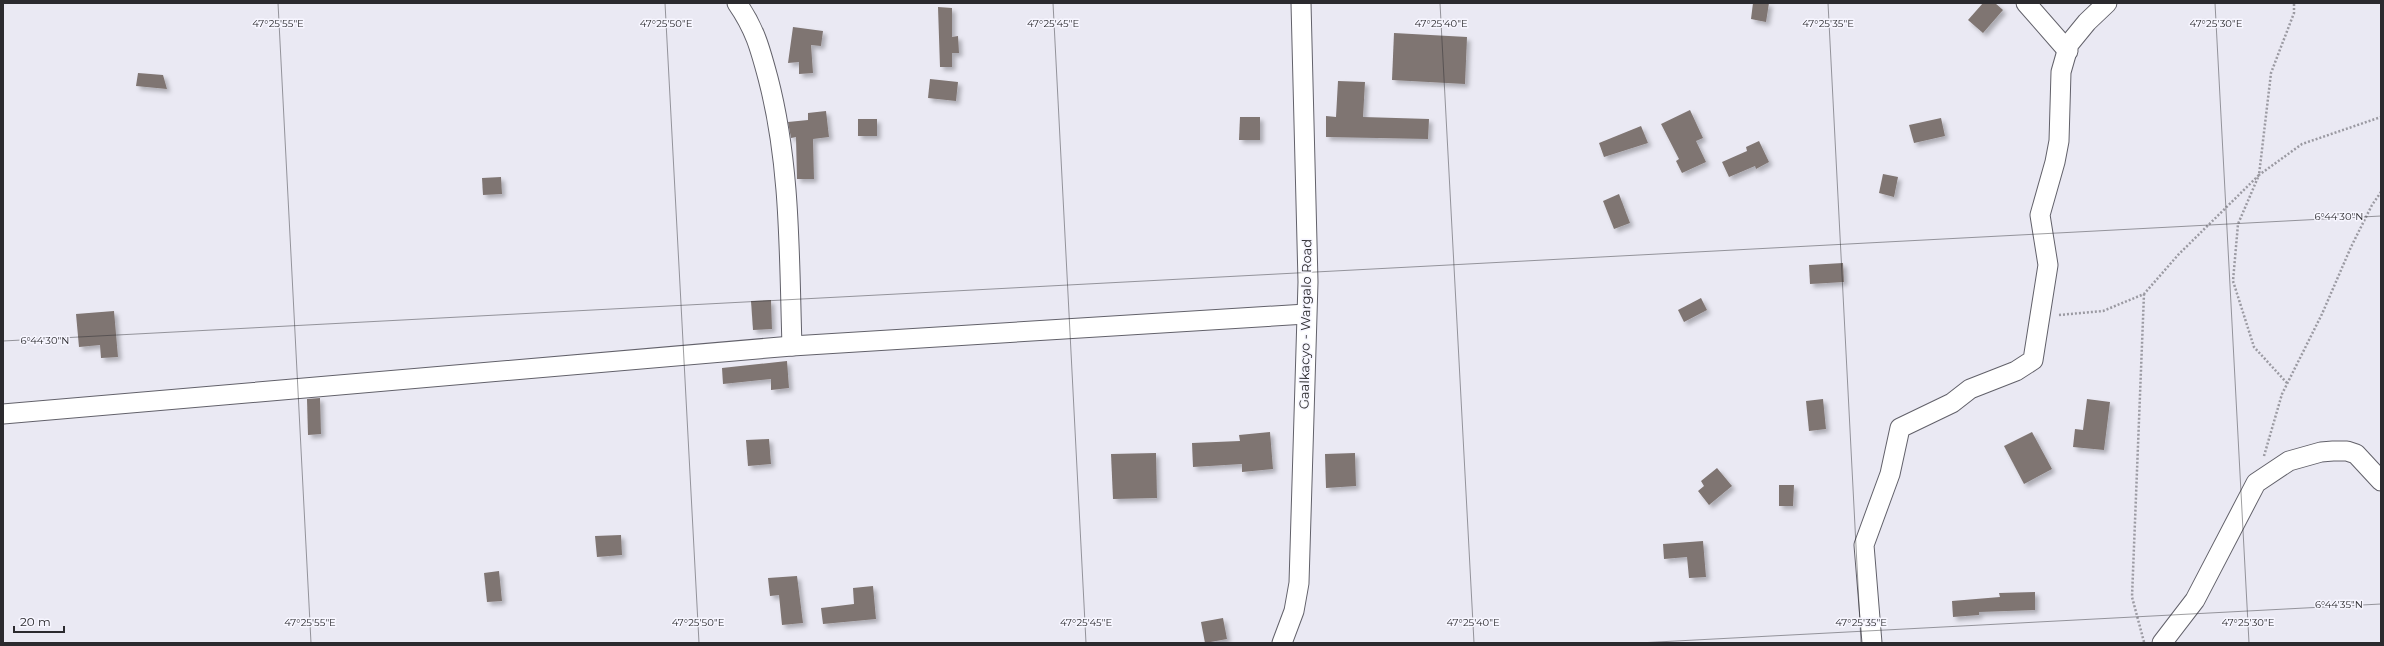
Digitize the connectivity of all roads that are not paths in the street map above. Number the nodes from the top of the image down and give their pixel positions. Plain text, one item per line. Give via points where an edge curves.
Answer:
1 (737, 3) edge
2 (2026, 3) edge
3 (2107, 3) edge
4 (1303, 5) edge
5 (2068, 51) junction
6 (1306, 314) junction
7 (792, 346) junction
8 (3, 414) edge
9 (2381, 481) edge
10 (1282, 643) edge
11 (1872, 643) edge
12 (2162, 643) edge

1 - 7 street via 757,36 783,146 788,200
2 - 5 street
3 - 5 street via 2069,44
4 - 6 street, Gaalkacyo - Wargalo Road via 1308,282
5 - 11 street via 2061,72 2056,155 2040,215 2048,266 2033,360 2016,371 1970,389 1952,402 1900,428 1890,474 1864,545
6 - 7 street
6 - 10 street, Gaalkacyo - Wargalo Road via 1299,583 1294,611
7 - 8 street
9 - 12 street via 2356,454 2333,451 2289,461 2256,483 2195,600

